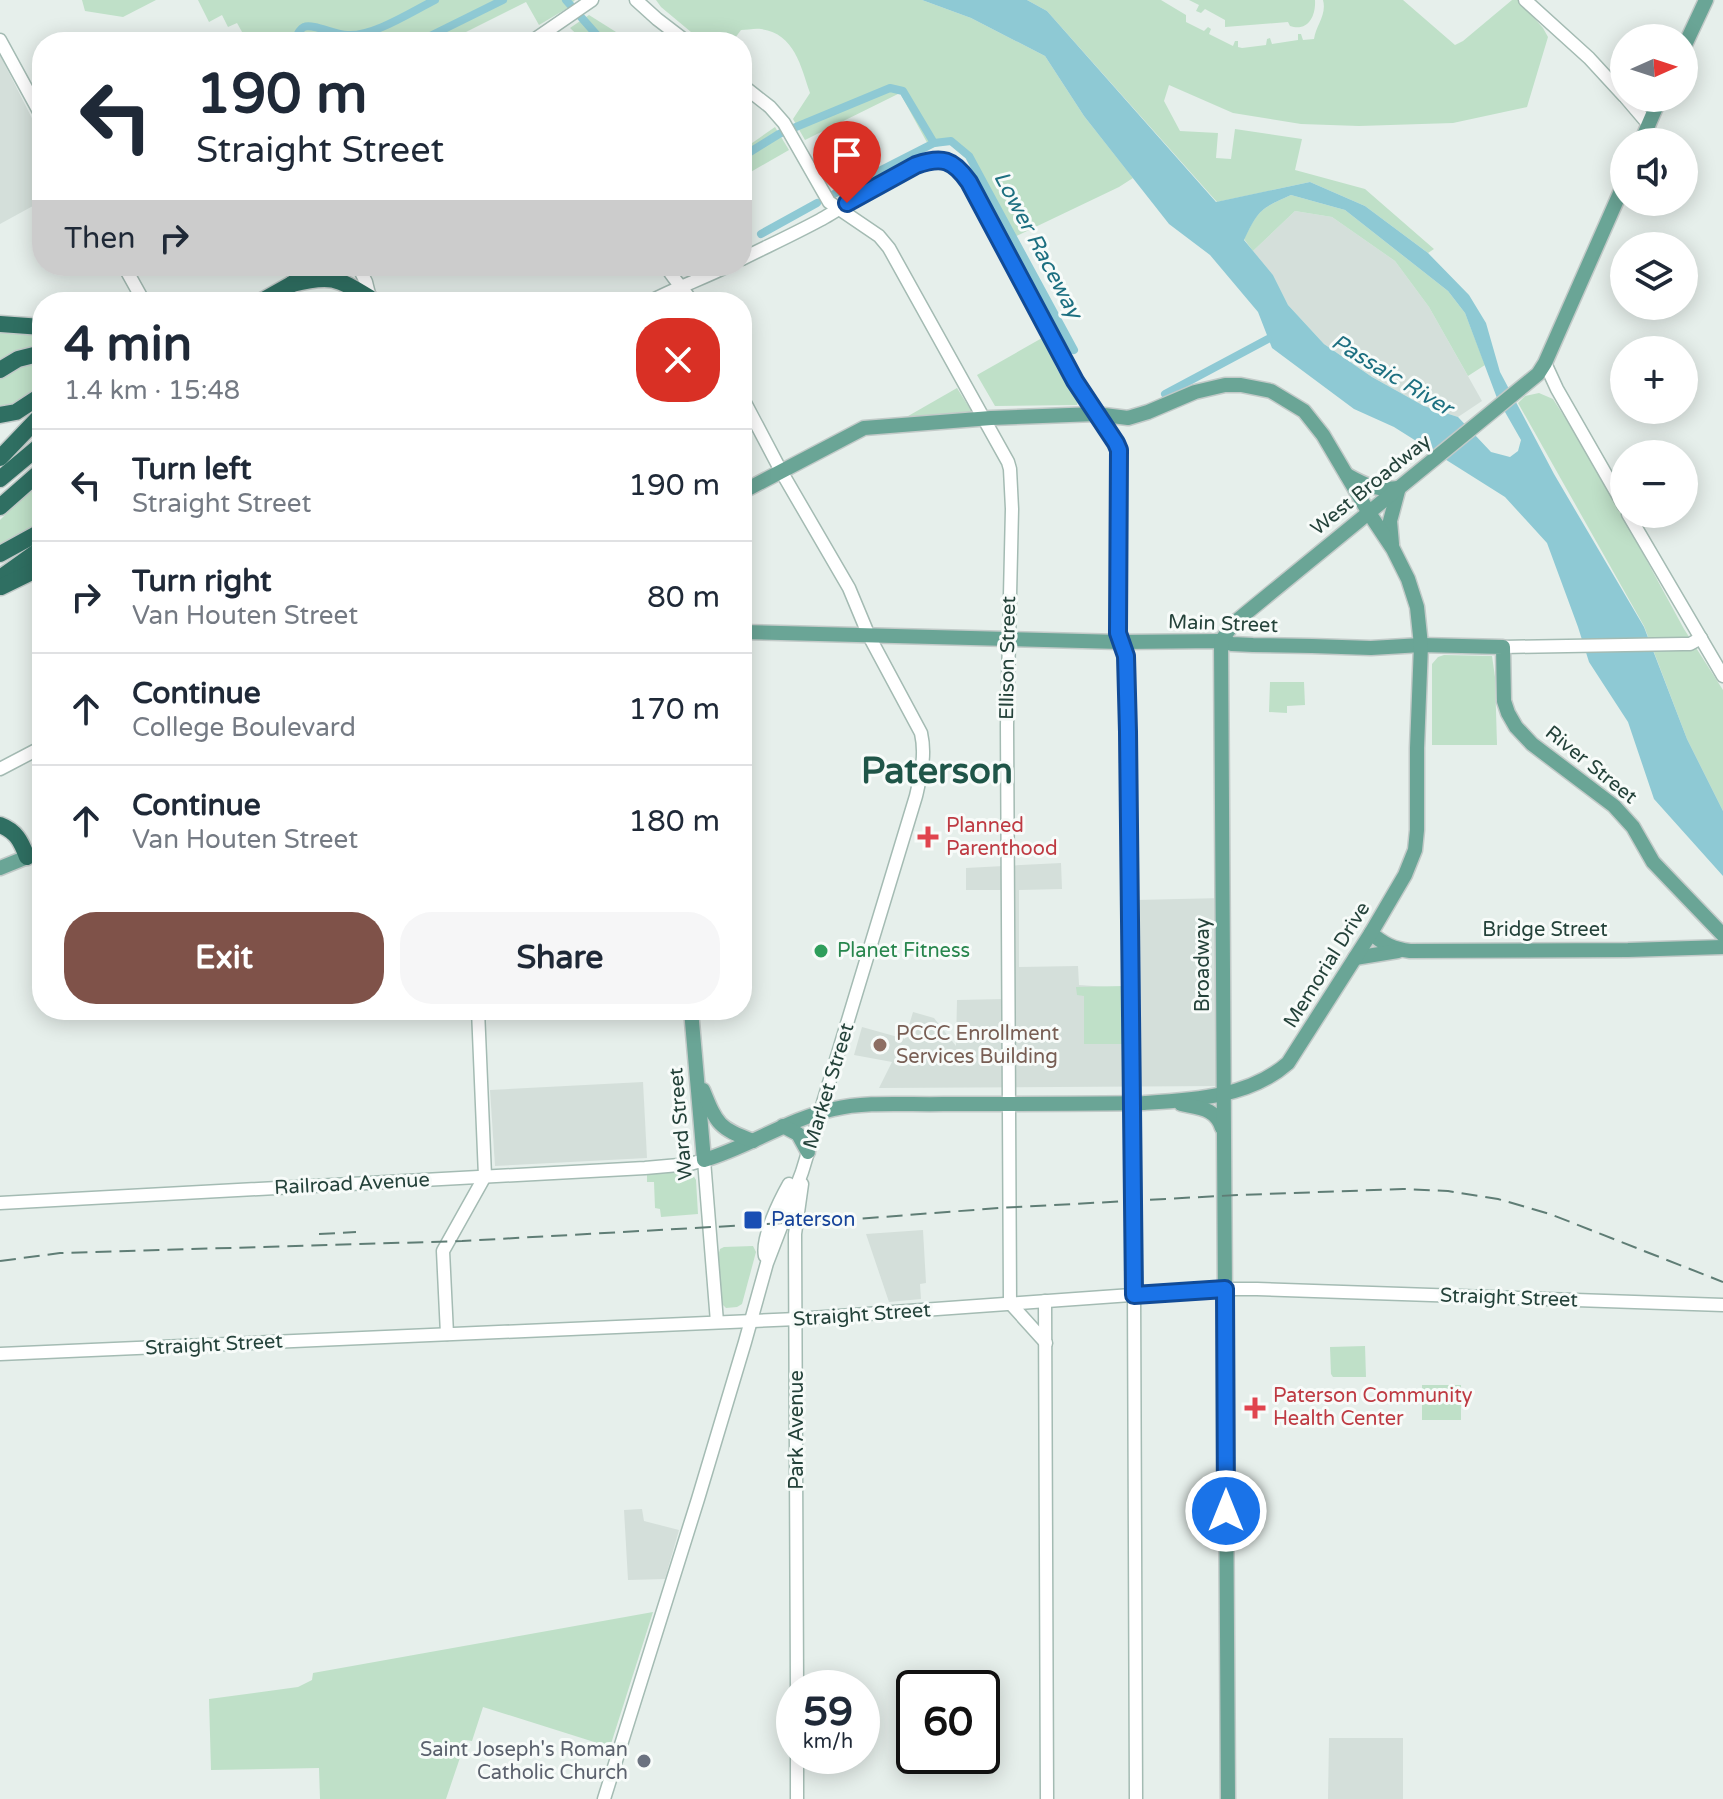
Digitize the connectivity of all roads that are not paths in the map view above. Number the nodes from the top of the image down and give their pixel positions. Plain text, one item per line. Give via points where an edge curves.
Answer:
1 (636, 0) edge
2 (1525, 0) edge
3 (1706, 0) edge
4 (588, 3) edge
5 (1695, 24) edge
6 (546, 32) edge
7 (674, 32) edge
8 (0, 40) edge
9 (1610, 80) edge
10 (752, 93) edge
11 (32, 99) edge
12 (1638, 112) edge
13 (1654, 112) edge
14 (1649, 125) junction
15 (1648, 128) edge
16 (837, 209) junction
17 (1610, 216) edge
18 (752, 254) edge
19 (303, 276) edge
20 (671, 276) edge
21 (709, 276) edge
22 (292, 284) junction
23 (681, 287) junction
24 (278, 292) edge
25 (359, 292) edge
26 (667, 292) edge
27 (685, 292) edge
28 (0, 324) edge
29 (32, 326) edge
30 (32, 356) edge
31 (1545, 363) junction
32 (0, 370) edge
33 (32, 402) edge
34 (1096, 414) junction
35 (0, 415) edge
36 (752, 416) edge
37 (984, 419) junction
38 (32, 424) edge
39 (32, 452) edge
40 (0, 458) edge
41 (781, 471) junction
42 (1346, 474) junction
43 (0, 479) edge
44 (32, 479) edge
45 (1610, 482) edge
46 (752, 487) edge
47 (1399, 488) junction
48 (0, 507) edge
49 (1369, 513) junction
50 (1636, 528) edge
51 (32, 536) edge
52 (1393, 549) junction
53 (32, 551) edge
54 (0, 554) edge
55 (32, 554) edge
56 (0, 563) edge
57 (32, 572) edge
58 (0, 578) edge
59 (0, 588) edge
60 (752, 632) edge
61 (869, 636) junction
62 (1701, 638) junction
63 (1009, 640) junction
64 (1221, 641) junction
65 (1120, 642) junction
66 (1421, 645) junction
67 (1503, 647) junction
68 (1723, 676) edge
69 (32, 752) edge
70 (0, 769) edge
71 (0, 825) edge
72 (32, 852) edge
73 (32, 855) edge
74 (0, 868) edge
75 (1371, 933) junction
76 (1723, 935) edge
77 (1723, 947) edge
78 (1403, 950) junction
79 (1355, 958) junction
80 (478, 1020) edge
81 (692, 1020) edge
82 (697, 1073) junction
83 (1224, 1094) junction
84 (1169, 1102) junction
85 (1132, 1103) junction
86 (1009, 1104) junction
87 (821, 1112) junction
88 (783, 1126) junction
89 (1224, 1136) junction
90 (753, 1141) junction
91 (808, 1152) junction
92 (704, 1160) junction
93 (485, 1176) junction
94 (800, 1177) junction
95 (0, 1203) edge
96 (1225, 1289) junction
97 (1134, 1295) junction
98 (1045, 1301) junction
99 (1010, 1303) junction
100 (1723, 1305) edge
101 (797, 1319) junction
102 (751, 1321) junction
103 (717, 1322) junction
104 (447, 1334) junction
105 (1046, 1343) junction
106 (0, 1354) edge
107 (797, 1670) edge
108 (797, 1774) edge
109 (604, 1799) edge
110 (797, 1799) edge
111 (1047, 1799) edge
112 (1136, 1799) edge
113 (1228, 1799) edge

1 - 7 street
2 - 9 street
3 - 5 main road
4 - 6 street
8 - 11 street
10 - 16 street via 784,123 825,198
12 - 14 street
13 - 14 main road
14 - 15 main road
16 - 18 street
16 - 34 street via 916,165 946,160 961,171
16 - 37 street, Ellison Street via 889,248
17 - 31 main road, West Broadway
19 - 22 highway
20 - 23 street
21 - 23 street
22 - 24 highway
22 - 25 highway via 334,279
23 - 26 street
23 - 27 street
28 - 29 highway
30 - 32 highway
31 - 45 street
31 - 47 main road, West Broadway
33 - 35 highway
34 - 37 main road
34 - 42 main road, Memorial Drive via 1128,418 1219,386 1260,388 1279,394 1310,418
34 - 65 street via 1116,443 1120,461
36 - 41 street, Market Street
37 - 41 main road via 864,428
37 - 63 street, Ellison Street via 1010,469
38 - 40 highway
39 - 43 highway
41 - 46 main road
41 - 61 street, Market Street via 849,588
42 - 47 main road via 1370,487
42 - 49 main road, Memorial Drive
44 - 48 highway
47 - 49 main road, West Broadway
47 - 52 main road via 1390,521
49 - 52 main road, Memorial Drive
49 - 64 main road, West Broadway via 1234,623
50 - 62 street
51 - 54 highway
52 - 66 main road, Memorial Drive via 1414,596
53 - 56 highway
55 - 58 highway
57 - 59 highway
60 - 61 main road, Main Street
61 - 63 main road, Main Street
61 - 87 street, Market Street via 921,733 924,758
62 - 67 street, Main Street via 1690,644
62 - 68 street
63 - 65 main road, Main Street
63 - 86 street, Ellison Street
64 - 65 main road, Main Street
64 - 66 main road, Main Street
64 - 83 main road, Broadway
65 - 85 street via 1126,656
66 - 67 main road, Main Street
66 - 75 main road, Memorial Drive via 1417,840 1405,875
67 - 76 main road, River Street via 1504,701 1516,727 1614,806 1653,862
69 - 70 street
71 - 72 highway
73 - 74 main road
75 - 78 main road, Bridge Street
75 - 79 main road, Memorial Drive
77 - 78 main road, Bridge Street
78 - 79 main road
79 - 83 main road, Memorial Drive via 1288,1063 1261,1082
80 - 93 street
81 - 82 main road, Ward Street
82 - 90 main road via 715,1118 725,1130
82 - 92 main road, Ward Street
83 - 84 main road, Memorial Drive
83 - 89 main road, Broadway
84 - 85 main road, Memorial Drive
84 - 89 main road via 1213,1112
85 - 86 main road, Memorial Drive
85 - 97 street
86 - 87 main road, Memorial Drive via 856,1106
86 - 99 street, Ellison Street
87 - 88 main road, Memorial Drive
87 - 91 street, Market Street
88 - 90 main road, Memorial Drive
88 - 91 main road via 798,1134
89 - 96 main road, Broadway
90 - 92 main road, Memorial Drive
91 - 94 street, Market Street
92 - 93 street, Railroad Avenue
92 - 103 street, Ward Street
93 - 95 street, Railroad Avenue
93 - 104 street via 443,1251
94 - 101 street, Park Avenue
94 - 102 street, Market Street
96 - 97 street, Straight Street
96 - 100 street, Straight Street
96 - 113 main road, Broadway
97 - 98 street, Straight Street
97 - 112 street
98 - 99 street, Straight Street
98 - 105 street
99 - 101 street, Straight Street
99 - 105 street
101 - 102 street, Straight Street
101 - 107 street, Park Avenue
102 - 103 street, Straight Street
102 - 109 street, Market Street
103 - 104 street, Straight Street
104 - 106 street, Straight Street
105 - 111 street
108 - 110 street

